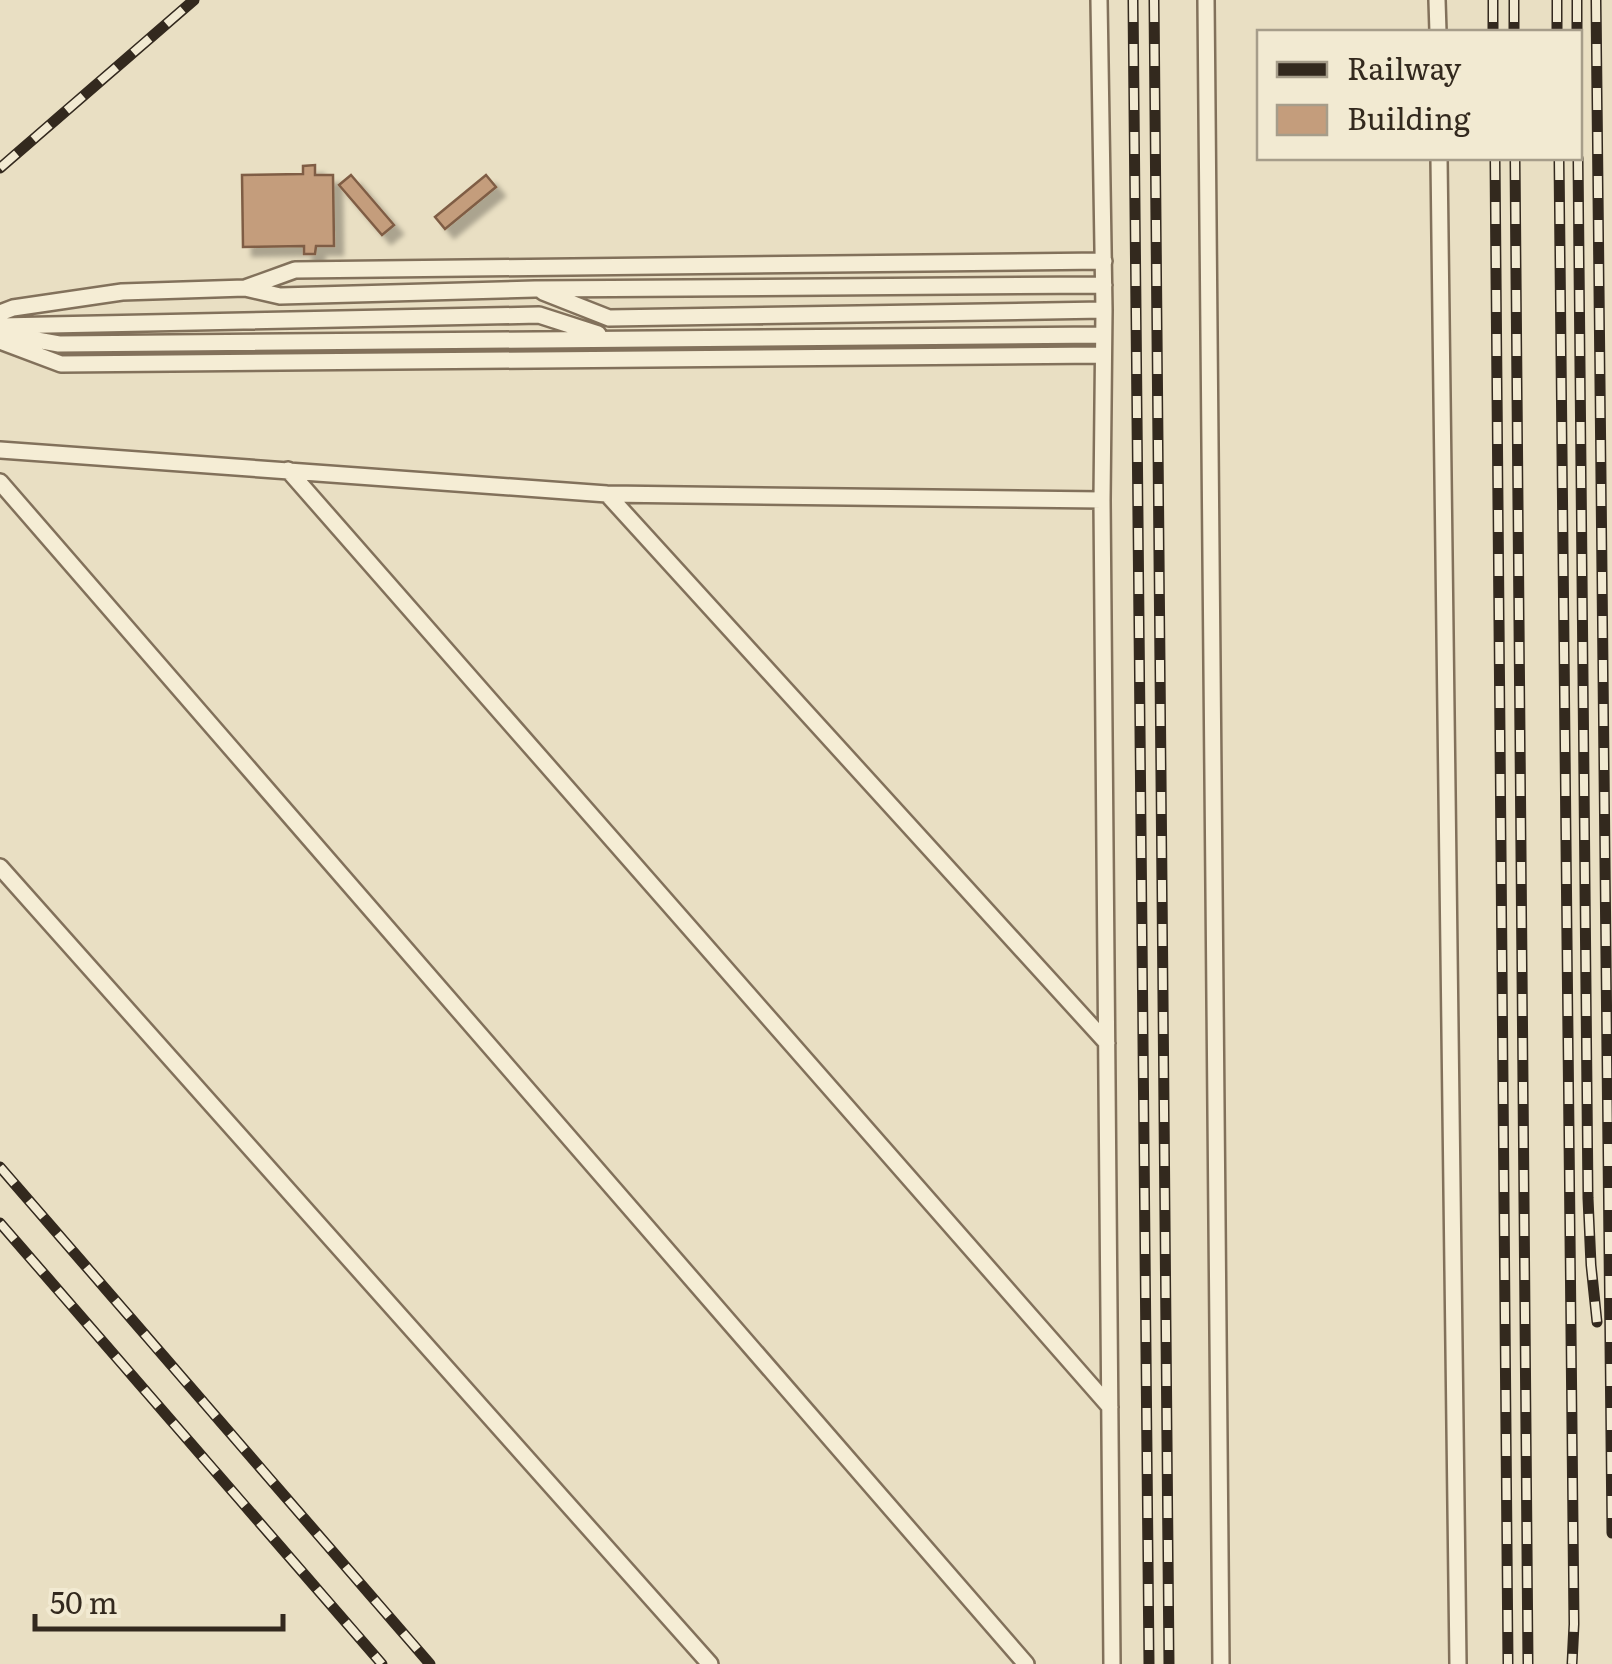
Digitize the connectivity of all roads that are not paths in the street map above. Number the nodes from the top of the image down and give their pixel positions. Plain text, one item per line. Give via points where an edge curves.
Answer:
1 (1099, 0) edge
2 (1206, 0) edge
3 (1438, 0) edge
4 (1438, 30) edge
5 (1440, 160) edge
6 (1104, 261) junction
7 (1104, 285) junction
8 (244, 288) junction
9 (536, 289) junction
10 (1104, 310) junction
11 (0, 313) edge
12 (0, 334) edge
13 (1103, 334) junction
14 (610, 338) junction
15 (1103, 355) junction
16 (0, 450) edge
17 (288, 470) junction
18 (0, 482) edge
19 (607, 494) junction
20 (1102, 500) junction
21 (0, 867) edge
22 (1107, 1043) junction
23 (1110, 1408) junction
24 (710, 1664) edge
25 (1026, 1664) edge
26 (1112, 1664) edge
27 (1220, 1664) edge
28 (1458, 1664) edge

1 - 6 lane
2 - 27 lane
3 - 4 lane
5 - 28 lane
6 - 7 lane
6 - 8 lane via 295,270
7 - 9 lane
7 - 10 lane
8 - 9 lane via 280,296
8 - 11 lane via 122,292
9 - 10 lane via 609,318
10 - 13 lane
12 - 14 lane via 59,344
12 - 14 lane via 540,315
12 - 15 lane via 61,364
13 - 14 lane
13 - 15 lane
15 - 20 lane
16 - 17 lane
17 - 19 lane
17 - 23 lane
18 - 25 lane
19 - 20 lane
19 - 22 lane
20 - 22 lane
21 - 24 lane
22 - 23 lane
23 - 26 lane

